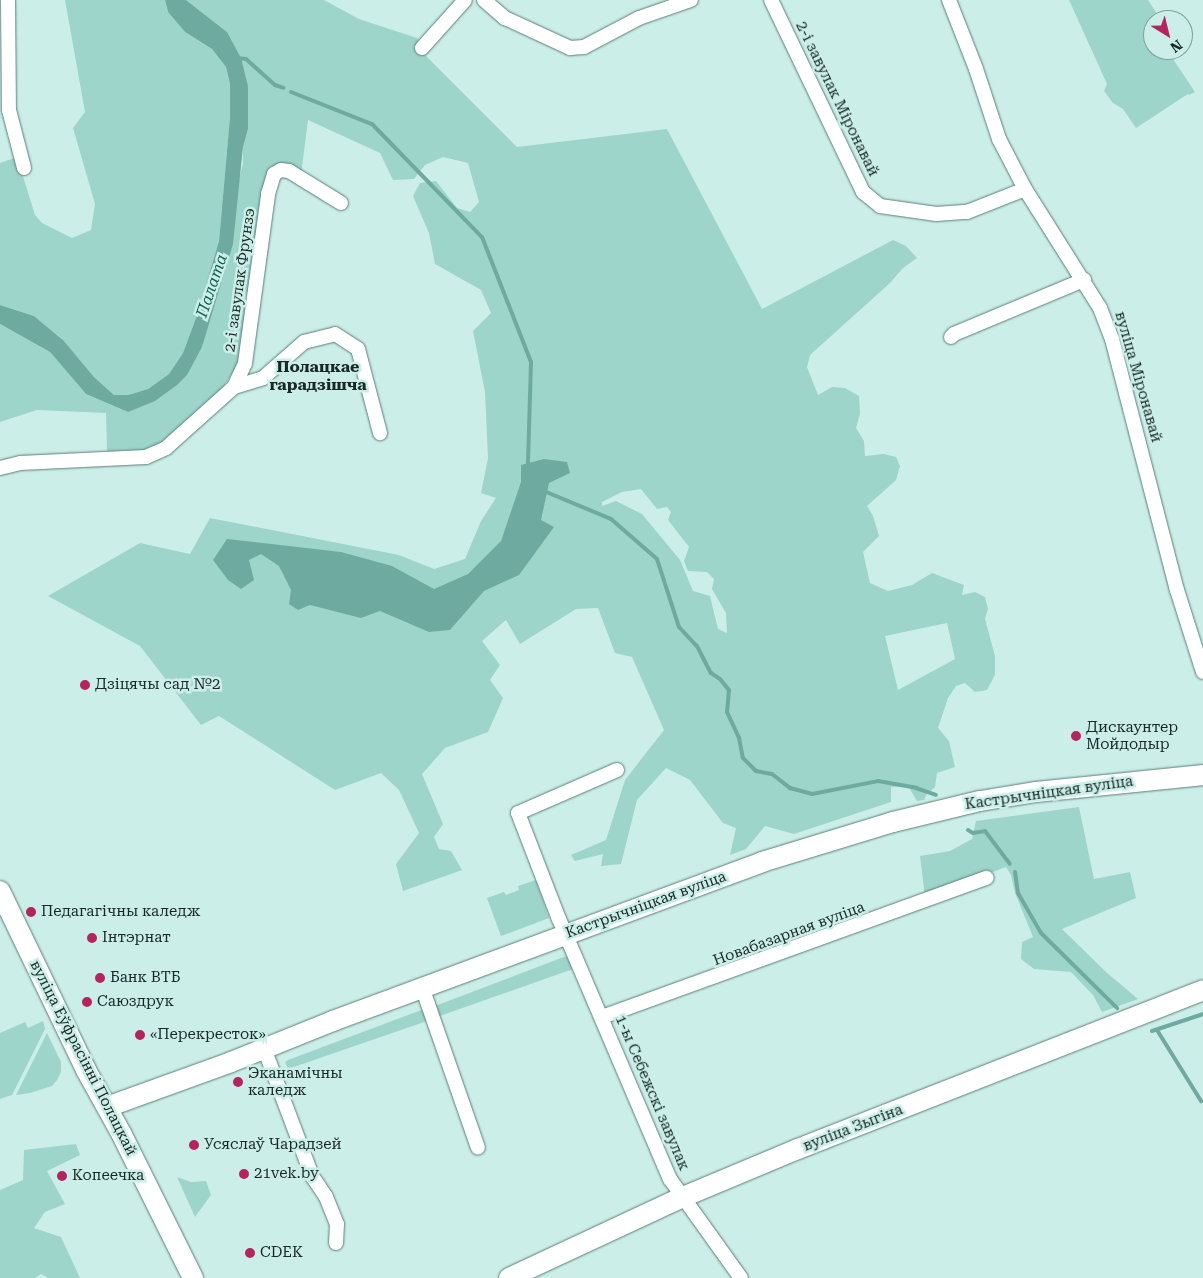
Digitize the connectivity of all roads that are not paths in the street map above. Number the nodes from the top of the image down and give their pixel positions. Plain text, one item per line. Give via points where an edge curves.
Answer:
1 (465, 0) edge
2 (484, 0) edge
3 (691, 0) edge
4 (771, 0) edge
5 (949, 0) edge
6 (6, 9) edge
7 (422, 48) dead end
8 (4, 61) edge
9 (24, 168) dead end
10 (1025, 189) junction
11 (341, 203) dead end
12 (1084, 280) junction
13 (951, 337) dead end
14 (234, 387) junction
15 (380, 434) dead end
16 (0, 468) edge
17 (1203, 672) edge
18 (617, 770) dead end
19 (1203, 774) edge
20 (987, 878) dead end
21 (0, 891) edge
22 (567, 934) junction
23 (422, 987) junction
24 (1203, 990) edge
25 (602, 1017) junction
26 (264, 1048) junction
27 (107, 1107) junction
28 (478, 1148) dead end
29 (683, 1197) junction
30 (336, 1243) dead end
31 (193, 1278) edge
32 (509, 1278) edge
33 (741, 1278) edge

1 - 7 street
2 - 3 street via 505,18 570,48 584,47 639,18
4 - 10 street, 2-і завулак Міронавай via 863,192 880,206 936,214 967,212
5 - 10 street, вуліца Міронавай via 999,139
6 - 8 street
8 - 9 street via 9,110
10 - 12 street, вуліца Міронавай
11 - 14 street, 2-і завулак Фрунзэ via 289,171 281,170 274,174 268,194 245,363
12 - 13 street
12 - 17 street, вуліца Міронавай via 1112,339 1177,590
14 - 15 street via 263,378 304,342 335,334 358,349
14 - 16 street, 2-і завулак Фрунзэ via 166,448 146,457 20,463
18 - 22 street, 1-ы Себежскі завулак via 518,813
19 - 22 main road, Кастрычніцкая вуліца via 1028,793 893,822 762,862
20 - 25 street, Новабазарная вуліца
21 - 27 main road, вуліца Еўфрасінні Полацкай via 60,1018
22 - 23 main road, Кастрычніцкая вуліца
22 - 25 street, 1-ы Себежскі завулак
23 - 26 main road, Кастрычніцкая вуліца
23 - 28 street
24 - 29 main road, вуліца Зыгіна
25 - 29 street, 1-ы Себежскі завулак via 670,1179
26 - 27 main road, Кастрычніцкая вуліца
26 - 30 street via 312,1176 326,1197 337,1224
27 - 31 main road, вуліца Еўфрасінні Полацкай
29 - 32 main road, вуліца Зыгіна
29 - 33 street, 1-ы Себежскі завулак

